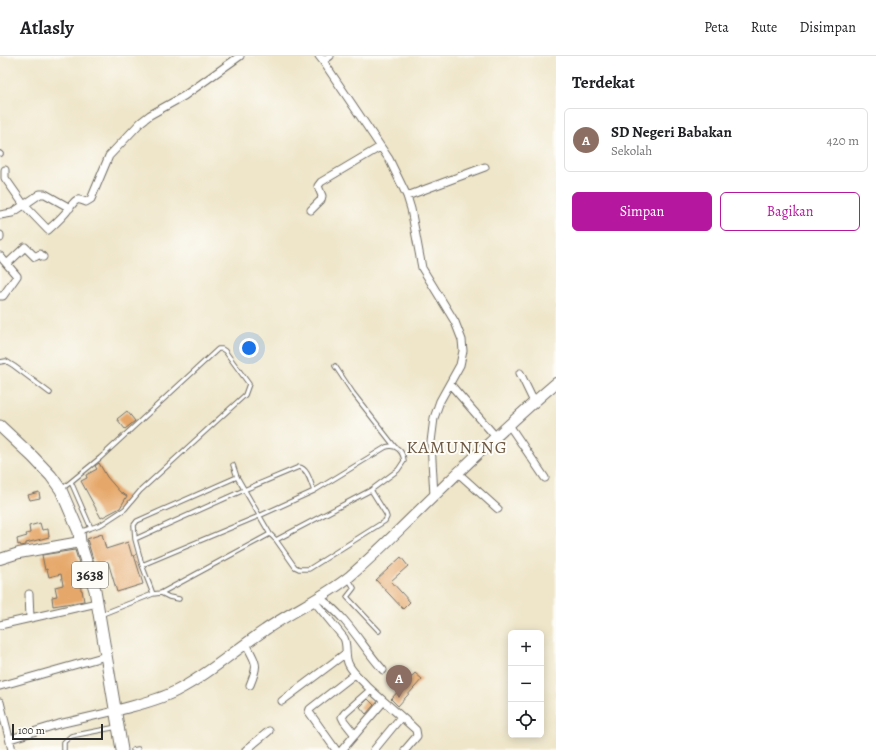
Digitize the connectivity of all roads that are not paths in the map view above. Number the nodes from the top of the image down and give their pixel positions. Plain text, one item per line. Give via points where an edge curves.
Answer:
1 (240, 56) edge
2 (330, 56) edge
3 (321, 58) edge
4 (380, 147) junction
5 (485, 167) dead end
6 (5, 170) dead end
7 (407, 196) junction
8 (24, 205) junction
9 (70, 208) junction
10 (311, 210) dead end
11 (0, 215) edge
12 (0, 256) edge
13 (43, 257) dead end
14 (7, 264) junction
15 (0, 296) edge
16 (0, 362) edge
17 (335, 366) dead end
18 (520, 373) dead end
19 (556, 383) edge
20 (450, 384) junction
21 (50, 393) dead end
22 (534, 402) junction
23 (509, 425) junction
24 (0, 426) edge
25 (496, 437) junction
26 (395, 446) junction
27 (233, 465) dead end
28 (458, 473) junction
29 (237, 477) junction
30 (545, 478) dead end
31 (71, 482) junction
32 (61, 490) junction
33 (244, 490) junction
34 (371, 490) junction
35 (314, 492) junction
36 (434, 496) junction
37 (498, 509) dead end
38 (259, 516) junction
39 (91, 528) junction
40 (270, 534) junction
41 (79, 537) junction
42 (136, 539) junction
43 (276, 540) junction
44 (0, 559) edge
45 (142, 565) junction
46 (348, 578) junction
47 (161, 592) junction
48 (29, 594) dead end
49 (153, 594) junction
50 (179, 599) dead end
51 (317, 599) junction
52 (97, 603) junction
53 (99, 615) junction
54 (30, 618) junction
55 (0, 625) edge
56 (379, 631) dead end
57 (246, 643) junction
58 (346, 653) junction
59 (106, 656) junction
60 (383, 670) dead end
61 (355, 674) junction
62 (250, 685) dead end
63 (0, 686) edge
64 (372, 690) junction
65 (282, 701) dead end
66 (0, 702) edge
67 (383, 702) junction
68 (116, 711) junction
69 (401, 716) junction
70 (3, 724) edge
71 (118, 727) junction
72 (270, 731) dead end
73 (355, 735) junction
74 (10, 739) junction
75 (138, 748) dead end
76 (12, 750) edge
77 (64, 750) edge
78 (122, 750) edge
79 (133, 750) edge
80 (246, 750) edge
81 (336, 750) edge
82 (342, 750) edge
83 (374, 750) edge
84 (405, 750) edge

1 - 9 street via 184,96 141,122 109,156 91,199 86,202 77,200
2 - 3 street
3 - 4 street
4 - 7 street via 389,159
4 - 10 street via 322,182 318,186 321,200
5 - 7 street
6 - 8 street via 5,178
7 - 20 street via 422,268 456,322 462,340 462,358
8 - 9 street via 42,194 50,195
8 - 9 street via 48,230
8 - 11 street via 12,213
12 - 14 street
13 - 14 street via 40,254 35,258 25,247
14 - 15 street via 17,276 3,296
16 - 21 lane via 6,361
17 - 26 lane
18 - 22 street
19 - 22 street
20 - 25 street
20 - 36 street via 440,400 434,418 431,442
22 - 23 street
23 - 25 street
23 - 30 street
24 - 32 main road, 3638 via 33,457
25 - 28 street
26 - 34 lane via 404,457 402,465
26 - 35 lane via 386,447
27 - 29 lane
28 - 36 street
28 - 37 street
29 - 33 lane
29 - 42 lane via 136,521
31 - 32 lane
31 - 39 lane
31 - 39 lane via 218,349 225,351 249,384 245,395 140,491 125,509
32 - 41 main road, 3638
33 - 35 lane via 299,466 304,468
33 - 38 lane
33 - 42 lane
34 - 43 lane
34 - 43 lane via 388,517 385,521 308,569 299,569 295,566
35 - 38 lane
36 - 46 street
38 - 40 lane
38 - 45 lane
39 - 41 lane
40 - 43 lane
40 - 47 lane
41 - 44 street
41 - 52 main road, 3638
42 - 45 lane
45 - 49 lane
46 - 51 street
46 - 56 lane via 354,588 346,597
47 - 49 lane
47 - 50 lane
48 - 54 street
49 - 53 lane
51 - 57 street
51 - 58 street via 344,638
51 - 60 street via 334,608 349,624
52 - 53 main road, 3638
52 - 54 street
53 - 59 main road, 3638
54 - 55 street
57 - 62 street via 255,660 256,670
57 - 68 street via 220,664 176,691
58 - 61 street via 348,664
58 - 65 street
59 - 63 street
59 - 68 main road, 3638
61 - 64 street
61 - 81 street via 309,712
64 - 67 street
64 - 73 street via 343,715 344,721
66 - 70 street
67 - 69 street
67 - 73 street
68 - 71 main road, 3638
68 - 74 street
69 - 83 street
69 - 84 street via 417,732 416,739
70 - 74 street
71 - 77 lane via 71,736 64,742
71 - 78 main road, 3638
72 - 80 street
73 - 82 street
74 - 76 street
75 - 79 lane

